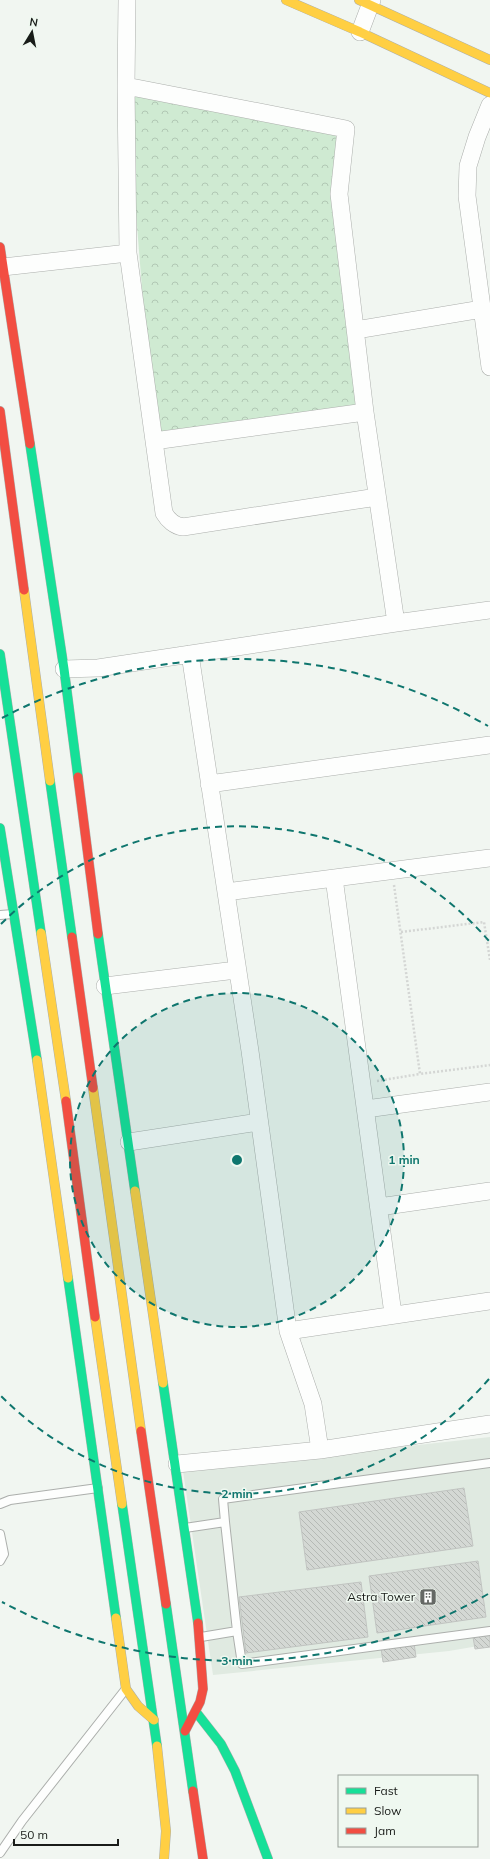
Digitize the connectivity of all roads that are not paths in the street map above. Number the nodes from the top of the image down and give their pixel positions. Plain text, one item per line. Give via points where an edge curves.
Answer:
1 (128, 0) edge
2 (286, 0) edge
3 (367, 2) edge
4 (360, 32) junction
5 (489, 55) edge
6 (126, 86) junction
7 (490, 93) edge
8 (490, 105) edge
9 (0, 247) edge
10 (128, 253) junction
11 (3, 267) junction
12 (482, 309) junction
13 (356, 330) junction
14 (5, 344) dead end
15 (488, 345) edge
16 (15, 353) junction
17 (490, 367) edge
18 (0, 411) edge
19 (365, 412) junction
20 (154, 441) junction
21 (377, 497) junction
22 (490, 610) edge
23 (396, 623) junction
24 (0, 654) edge
25 (190, 654) junction
26 (64, 669) junction
27 (490, 745) edge
28 (210, 784) junction
29 (0, 828) edge
30 (490, 858) edge
31 (334, 878) junction
32 (226, 892) junction
33 (14, 913) junction
34 (0, 915) edge
35 (236, 970) junction
36 (105, 986) junction
37 (490, 1092) edge
38 (366, 1109) junction
39 (259, 1122) junction
40 (129, 1142) junction
41 (490, 1191) edge
42 (379, 1207) junction
43 (490, 1301) edge
44 (393, 1314) junction
45 (288, 1331) junction
46 (490, 1424) edge
47 (320, 1450) junction
48 (490, 1463) edge
49 (176, 1464) junction
50 (98, 1488) junction
51 (0, 1504) edge
52 (224, 1522) junction
53 (185, 1528) junction
54 (0, 1534) edge
55 (0, 1561) edge
56 (237, 1631) junction
57 (490, 1631) edge
58 (200, 1637) junction
59 (126, 1689) junction
60 (196, 1712) junction
61 (154, 1720) junction
62 (185, 1731) junction
63 (0, 1853) edge
64 (164, 1859) edge
65 (203, 1859) edge
66 (268, 1859) edge

1 - 6 street
2 - 4 street
3 - 4 street
3 - 5 street
4 - 7 street
6 - 10 street
6 - 13 street via 346,129 339,194
8 - 12 street via 468,166 468,196
9 - 11 street
10 - 11 street
10 - 20 street
11 - 16 street
12 - 13 street
12 - 15 street
13 - 19 street
14 - 16 street
15 - 17 street
16 - 26 street
18 - 62 street via 146,1468
19 - 20 street
19 - 21 street
20 - 21 street via 164,513 166,518 178,526
21 - 23 street
22 - 23 street
23 - 25 street
24 - 61 street
25 - 26 street via 98,668
25 - 28 street
26 - 36 street
27 - 28 street
28 - 32 street
29 - 33 street
30 - 31 street
31 - 32 street
31 - 38 street
32 - 35 street
33 - 34 lane
33 - 50 street
35 - 36 street
35 - 39 street
36 - 40 street
37 - 38 street
38 - 42 street
39 - 40 street
39 - 45 street
40 - 49 street
41 - 42 street
42 - 44 street
43 - 44 street
44 - 45 street
45 - 47 street via 313,1404
46 - 47 street
47 - 49 street
48 - 52 lane via 223,1499
49 - 53 street
50 - 51 lane via 10,1500
50 - 59 street
52 - 53 lane
52 - 56 lane
53 - 58 street
54 - 55 lane via 4,1554
56 - 57 lane via 242,1664
56 - 58 lane
58 - 60 street via 203,1689
59 - 61 street via 130,1698
59 - 63 lane
60 - 62 street
60 - 66 street via 221,1744 235,1771
61 - 64 street via 166,1831
62 - 65 street

